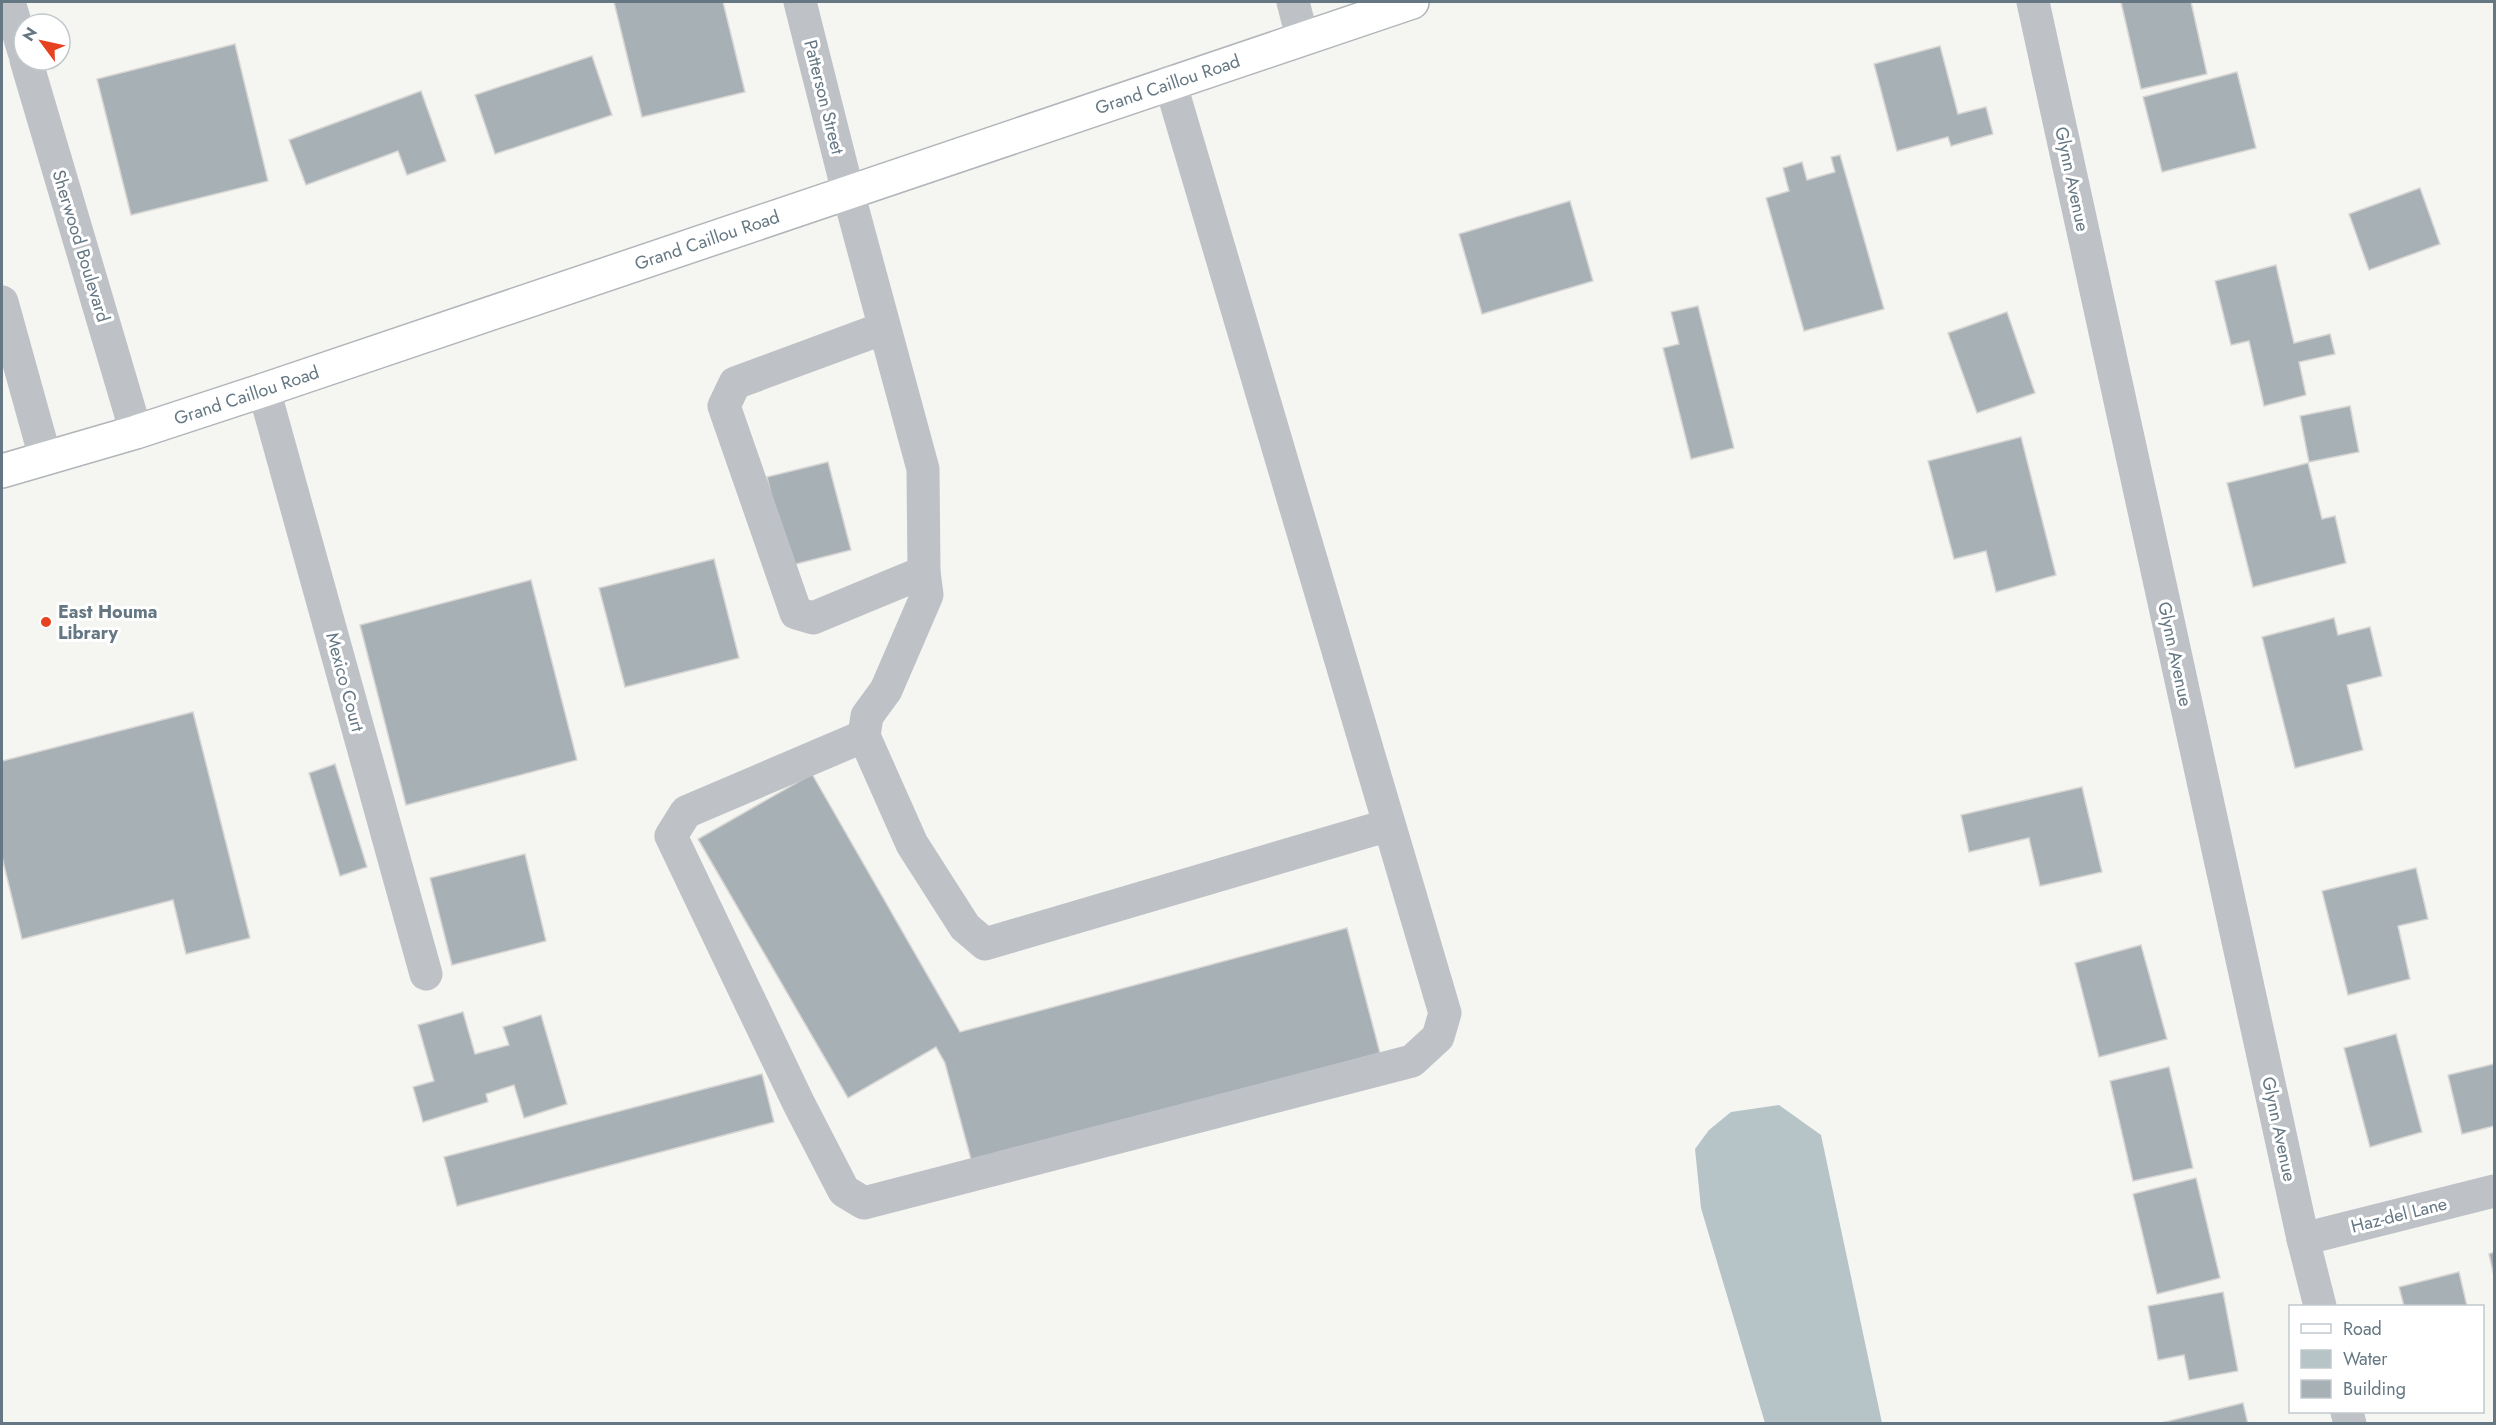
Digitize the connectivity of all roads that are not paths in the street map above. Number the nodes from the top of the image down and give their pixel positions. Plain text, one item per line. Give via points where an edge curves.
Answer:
1 (800, 2) edge
2 (1293, 2) edge
3 (1412, 2) edge
4 (2033, 2) edge
5 (1302, 37) junction
6 (30, 72) edge
7 (1170, 82) junction
8 (848, 192) junction
9 (2, 302) edge
10 (884, 328) junction
11 (264, 390) junction
12 (136, 432) junction
13 (45, 457) junction
14 (2, 471) edge
15 (924, 572) junction
16 (864, 736) junction
17 (1389, 825) junction
18 (426, 974) dead end
19 (2494, 1191) edge
20 (2303, 1239) junction
21 (2320, 1305) edge

1 - 8 street, Patterson Street
2 - 5 street
3 - 5 main road, Grand Caillou Road
4 - 20 street, Glynn Avenue
5 - 7 main road, Grand Caillou Road
6 - 12 street, Sherwood Boulevard
7 - 8 main road, Grand Caillou Road
7 - 17 street
8 - 10 street, Patterson Street
8 - 11 main road, Grand Caillou Road
9 - 13 street
10 - 15 street, Patterson Street via 923,470
10 - 15 street via 735,383 724,406 796,613 813,618
11 - 12 main road, Grand Caillou Road
11 - 18 street, Mexico Court
12 - 13 main road, Grand Caillou Road
13 - 14 main road, Grand Caillou Road
15 - 16 street, Patterson Street via 927,595 886,690 867,716
16 - 17 street via 912,844 965,927 985,944
16 - 17 street via 686,812 671,836 844,1191 864,1203 1412,1061 1437,1037 1445,1013
19 - 20 street, Haz-del Lane
20 - 21 street, Glynn Avenue

